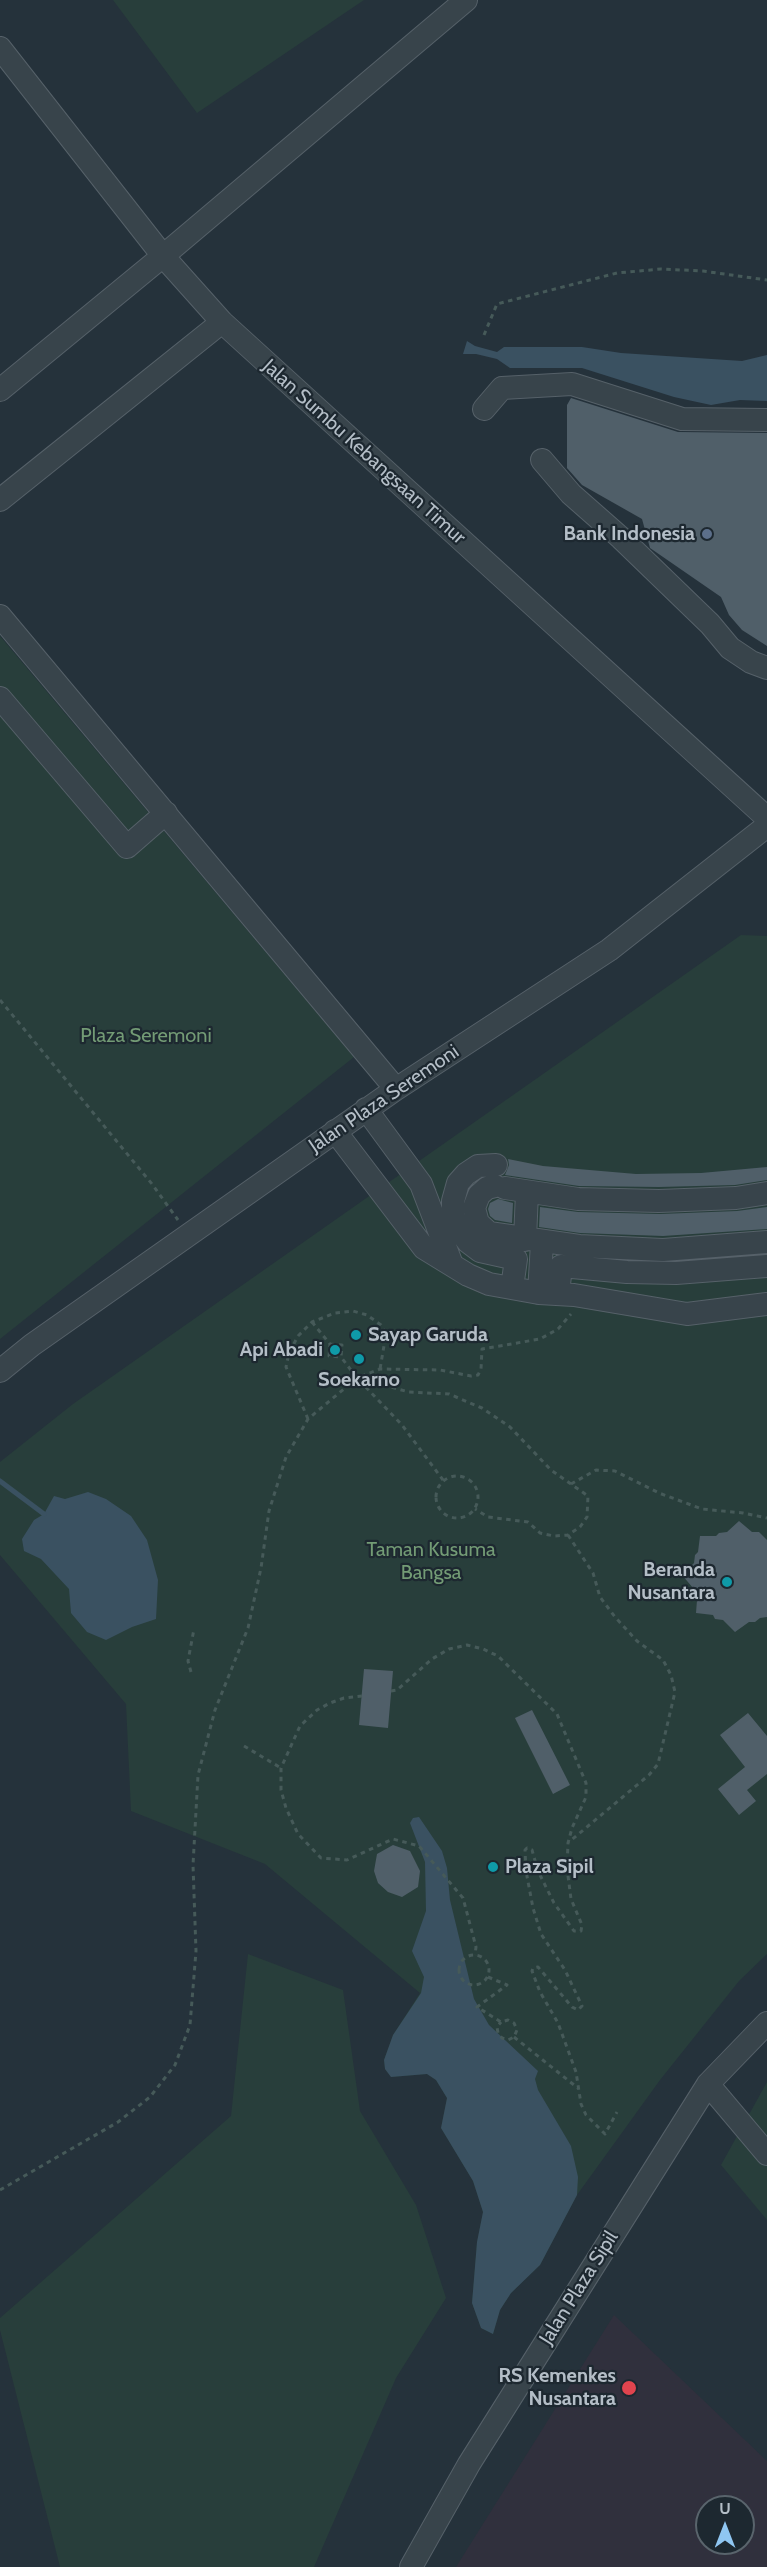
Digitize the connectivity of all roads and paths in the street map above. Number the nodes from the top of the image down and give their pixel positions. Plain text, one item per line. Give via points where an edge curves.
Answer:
1 (466, 0) edge
2 (0, 48) edge
3 (164, 256) junction
4 (767, 280) edge
5 (222, 322) junction
6 (484, 335) dead end
7 (0, 390) edge
8 (484, 409) dead end
9 (767, 420) edge
10 (542, 460) dead end
11 (0, 500) edge
12 (0, 616) edge
13 (767, 668) edge
14 (0, 698) edge
15 (166, 813) junction
16 (767, 818) edge
17 (767, 826) edge
18 (0, 1000) edge
19 (396, 1089) junction
20 (366, 1109) junction
21 (335, 1131) junction
22 (499, 1180) junction
23 (527, 1192) junction
24 (767, 1193) edge
25 (427, 1201) junction
26 (401, 1219) junction
27 (188, 1235) junction
28 (533, 1241) junction
29 (767, 1242) edge
30 (451, 1263) junction
31 (767, 1266) edge
32 (512, 1288) junction
33 (557, 1294) junction
34 (767, 1304) edge
35 (312, 1322) junction
36 (330, 1344) junction
37 (340, 1357) junction
38 (380, 1369) junction
39 (0, 1371) edge
40 (357, 1378) junction
41 (308, 1419) junction
42 (443, 1480) junction
43 (571, 1484) junction
44 (475, 1509) junction
45 (767, 1518) edge
46 (568, 1535) junction
47 (194, 1629) dead end
48 (191, 1672) dead end
49 (391, 1690) dead end
50 (362, 1696) dead end
51 (244, 1746) dead end
52 (281, 1768) junction
53 (568, 1843) junction
54 (475, 1955) junction
55 (488, 1977) junction
56 (501, 2022) junction
57 (767, 2023) edge
58 (514, 2037) junction
59 (708, 2084) junction
60 (580, 2090) junction
61 (616, 2112) dead end
62 (767, 2154) edge
63 (0, 2190) edge
64 (411, 2567) edge

1 - 3 street
2 - 3 street, Jalan Sumbu Kebangsaan Timur
3 - 5 street, Jalan Sumbu Kebangsaan Timur
3 - 7 street
4 - 6 path via 661,268 617,273 497,304
5 - 11 street
5 - 16 street, Jalan Sumbu Kebangsaan Timur
8 - 9 street via 502,388 572,384 682,419
10 - 13 street via 571,494 629,545 730,648
12 - 15 street
14 - 15 street via 127,847
15 - 19 street
17 - 19 street, Jalan Plaza Seremoni via 609,950
18 - 27 path via 152,1184
19 - 20 street, Jalan Plaza Seremoni
20 - 21 street, Jalan Plaza Seremoni
20 - 25 street via 421,1184
21 - 26 street
21 - 27 street, Jalan Plaza Seremoni
22 - 23 street
22 - 28 street via 479,1195 474,1208 478,1224 489,1233
22 - 32 street via 478,1166 466,1174 458,1183 453,1216 468,1242 480,1251 516,1259
23 - 24 street via 578,1199 659,1201
23 - 28 street
25 - 26 street
25 - 30 street
26 - 30 street via 424,1248
27 - 39 street, Jalan Plaza Seremoni
28 - 29 street via 663,1250
28 - 33 street
30 - 32 street via 489,1284
31 - 33 street via 676,1273 561,1266
32 - 33 street
33 - 34 street via 687,1314
33 - 38 path via 570,1316 558,1329 540,1339 482,1349 478,1375
35 - 36 path
35 - 38 path via 335,1313 353,1311 367,1315 386,1334
35 - 41 path via 298,1336 286,1367
36 - 37 path via 329,1356
36 - 37 path via 342,1345
37 - 40 path
38 - 40 path
40 - 41 path
40 - 42 path via 402,1425
40 - 43 path via 409,1392 449,1394 482,1408 510,1427 551,1470
41 - 63 path via 286,1457 269,1511 248,1628 215,1710 198,1775 193,1865 196,1951 190,2025 175,2065 150,2097 118,2122
42 - 44 path via 458,1475 472,1481 479,1494
42 - 44 path via 435,1492 437,1507 448,1517 463,1518
43 - 45 path via 596,1470 615,1471 702,1509
43 - 46 path via 588,1496 587,1517
44 - 46 path via 488,1517 528,1522 540,1533
46 - 53 path via 615,1617 637,1641 663,1660 675,1692 658,1764
47 - 48 path via 188,1661
49 - 53 path via 397,1690 449,1649 483,1648 498,1656 557,1714 586,1783 586,1797
50 - 52 path via 344,1698 316,1710 300,1726
51 - 52 path
52 - 54 path via 286,1808 298,1834 321,1858 347,1860 393,1839 419,1846 463,1898
53 - 60 path via 571,1899 581,1931 574,1931 554,1903 532,1850 527,1848 526,1871 541,1934 582,2000 578,2010 538,1967 533,1968 540,1992 558,2023
54 - 55 path via 484,1959
54 - 55 path via 460,1964 463,1982 472,1986
55 - 56 path via 507,1985 477,2007
56 - 58 path via 514,2023
56 - 58 path via 497,2027 502,2038
57 - 59 street, Jalan Plaza Sipil
58 - 60 path
59 - 62 street
59 - 64 street, Jalan Plaza Sipil via 469,2464
60 - 61 path via 586,2115 605,2134

